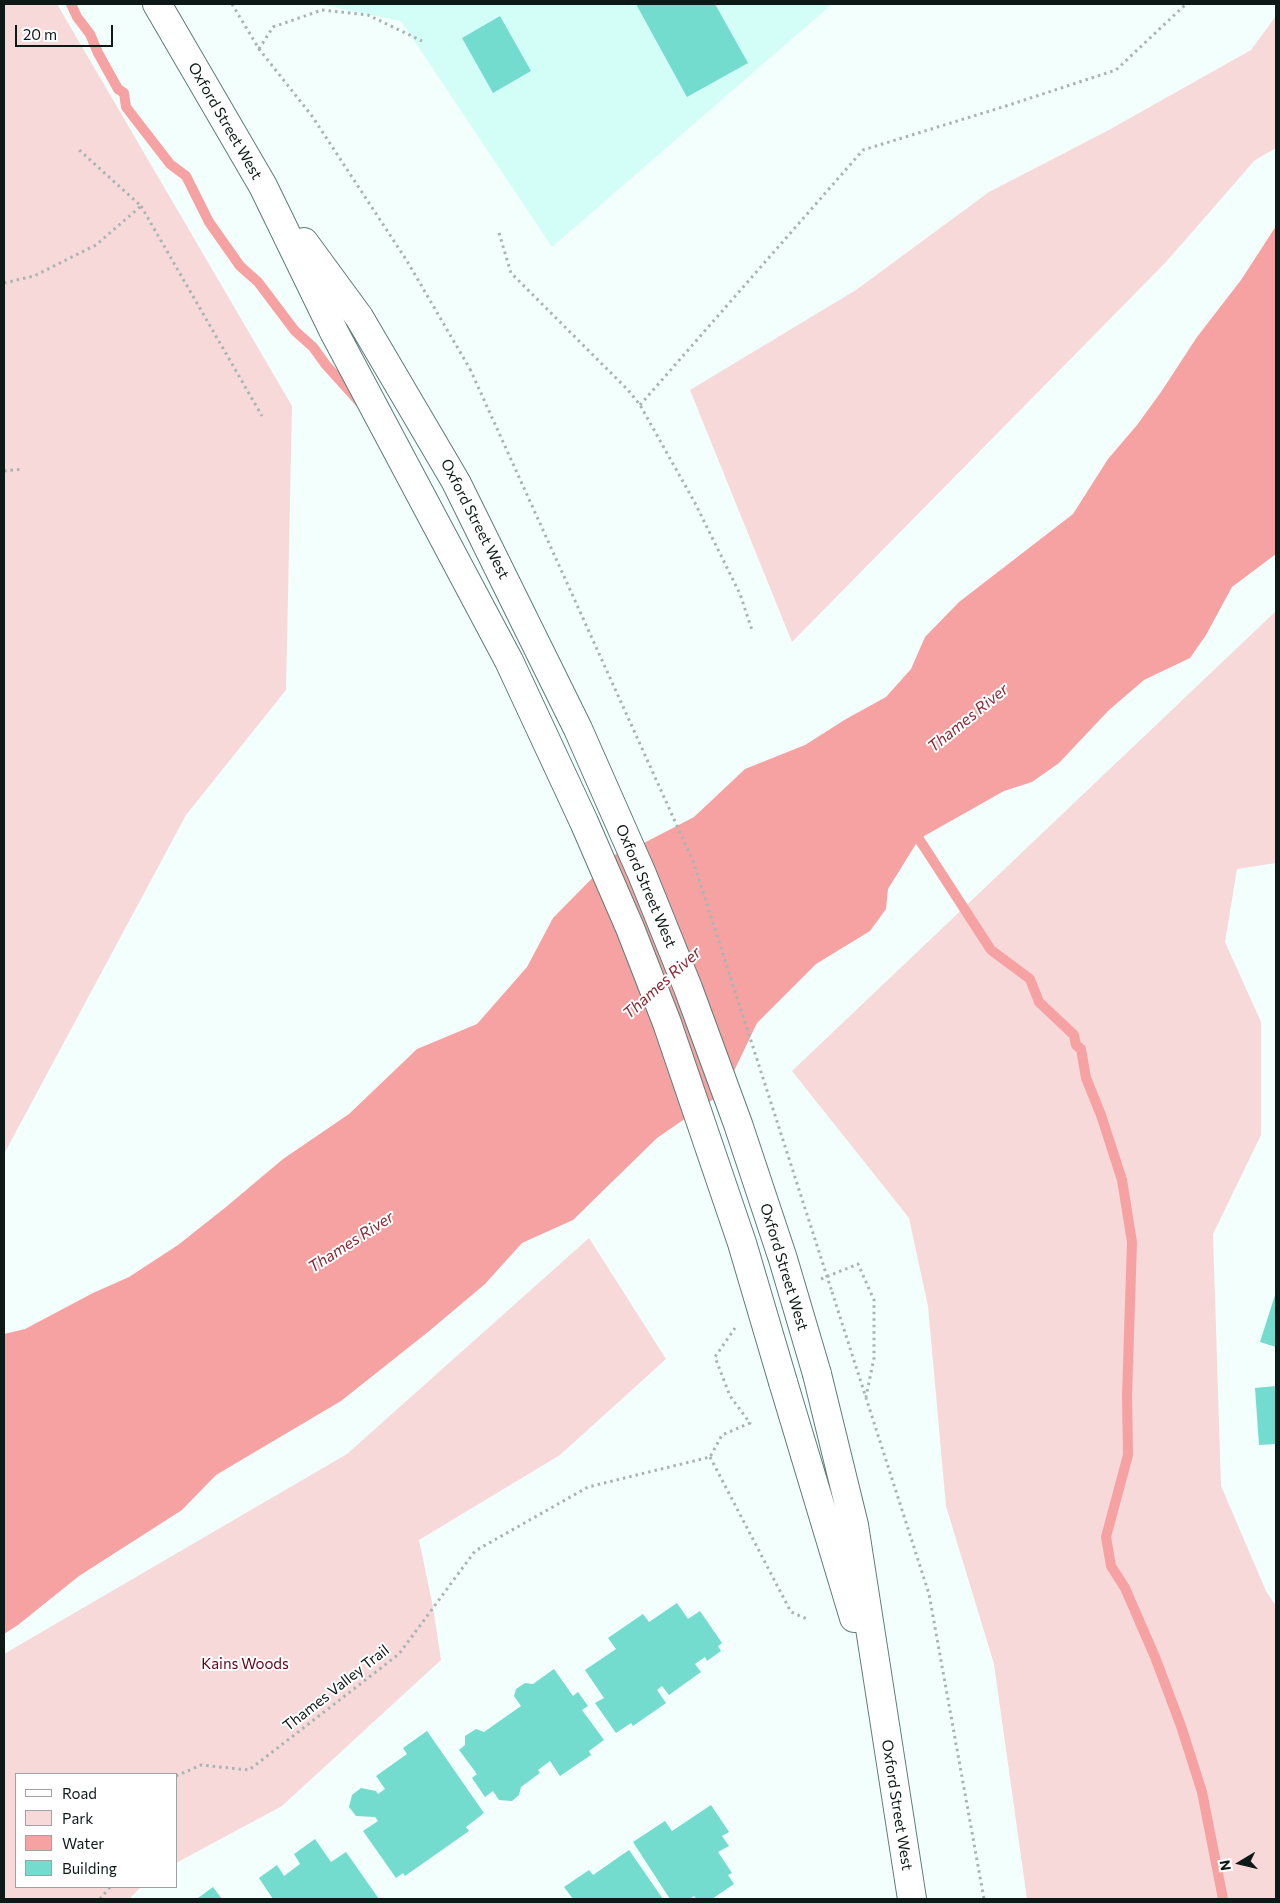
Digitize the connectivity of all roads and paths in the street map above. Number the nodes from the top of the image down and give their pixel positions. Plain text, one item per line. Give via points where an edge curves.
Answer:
1 (157, 4) edge
2 (232, 4) edge
3 (1186, 4) edge
4 (422, 41) dead end
5 (259, 49) junction
6 (77, 148) dead end
7 (263, 186) junction
8 (141, 206) junction
9 (499, 232) dead end
10 (4, 283) edge
11 (640, 406) junction
12 (262, 416) dead end
13 (23, 469) dead end
14 (4, 471) edge
15 (752, 630) dead end
16 (715, 1358) dead end
17 (710, 1457) junction
18 (807, 1620) dead end
19 (882, 1710) junction
20 (178, 1775) edge
21 (109, 1888) edge
22 (100, 1899) edge
23 (912, 1899) edge
24 (984, 1899) edge

1 - 7 main road, Oxford Street West
2 - 5 path
3 - 11 path via 1116,70 863,150
4 - 5 path via 368,15 322,10 273,28
5 - 24 path, bridge via 312,116 407,261 470,370 693,861 928,1594
6 - 8 path
7 - 19 main road, Oxford Street West, bridge via 334,332 509,661 630,928 667,1024 742,1243
7 - 19 main road, Oxford Street West, bridge via 359,317 456,482 578,729 642,874 738,1124 817,1374 854,1525
8 - 10 path via 96,245 34,276
8 - 12 path
9 - 11 path via 511,273 628,390
11 - 15 path via 695,503 740,594
13 - 14 path
16 - 17 path via 730,1396 750,1423 722,1435
17 - 18 path via 791,1612
17 - 20 path, Thames Valley Trail via 588,1487 475,1551 399,1654 250,1770 200,1765
19 - 23 main road, Oxford Street West
21 - 22 path

